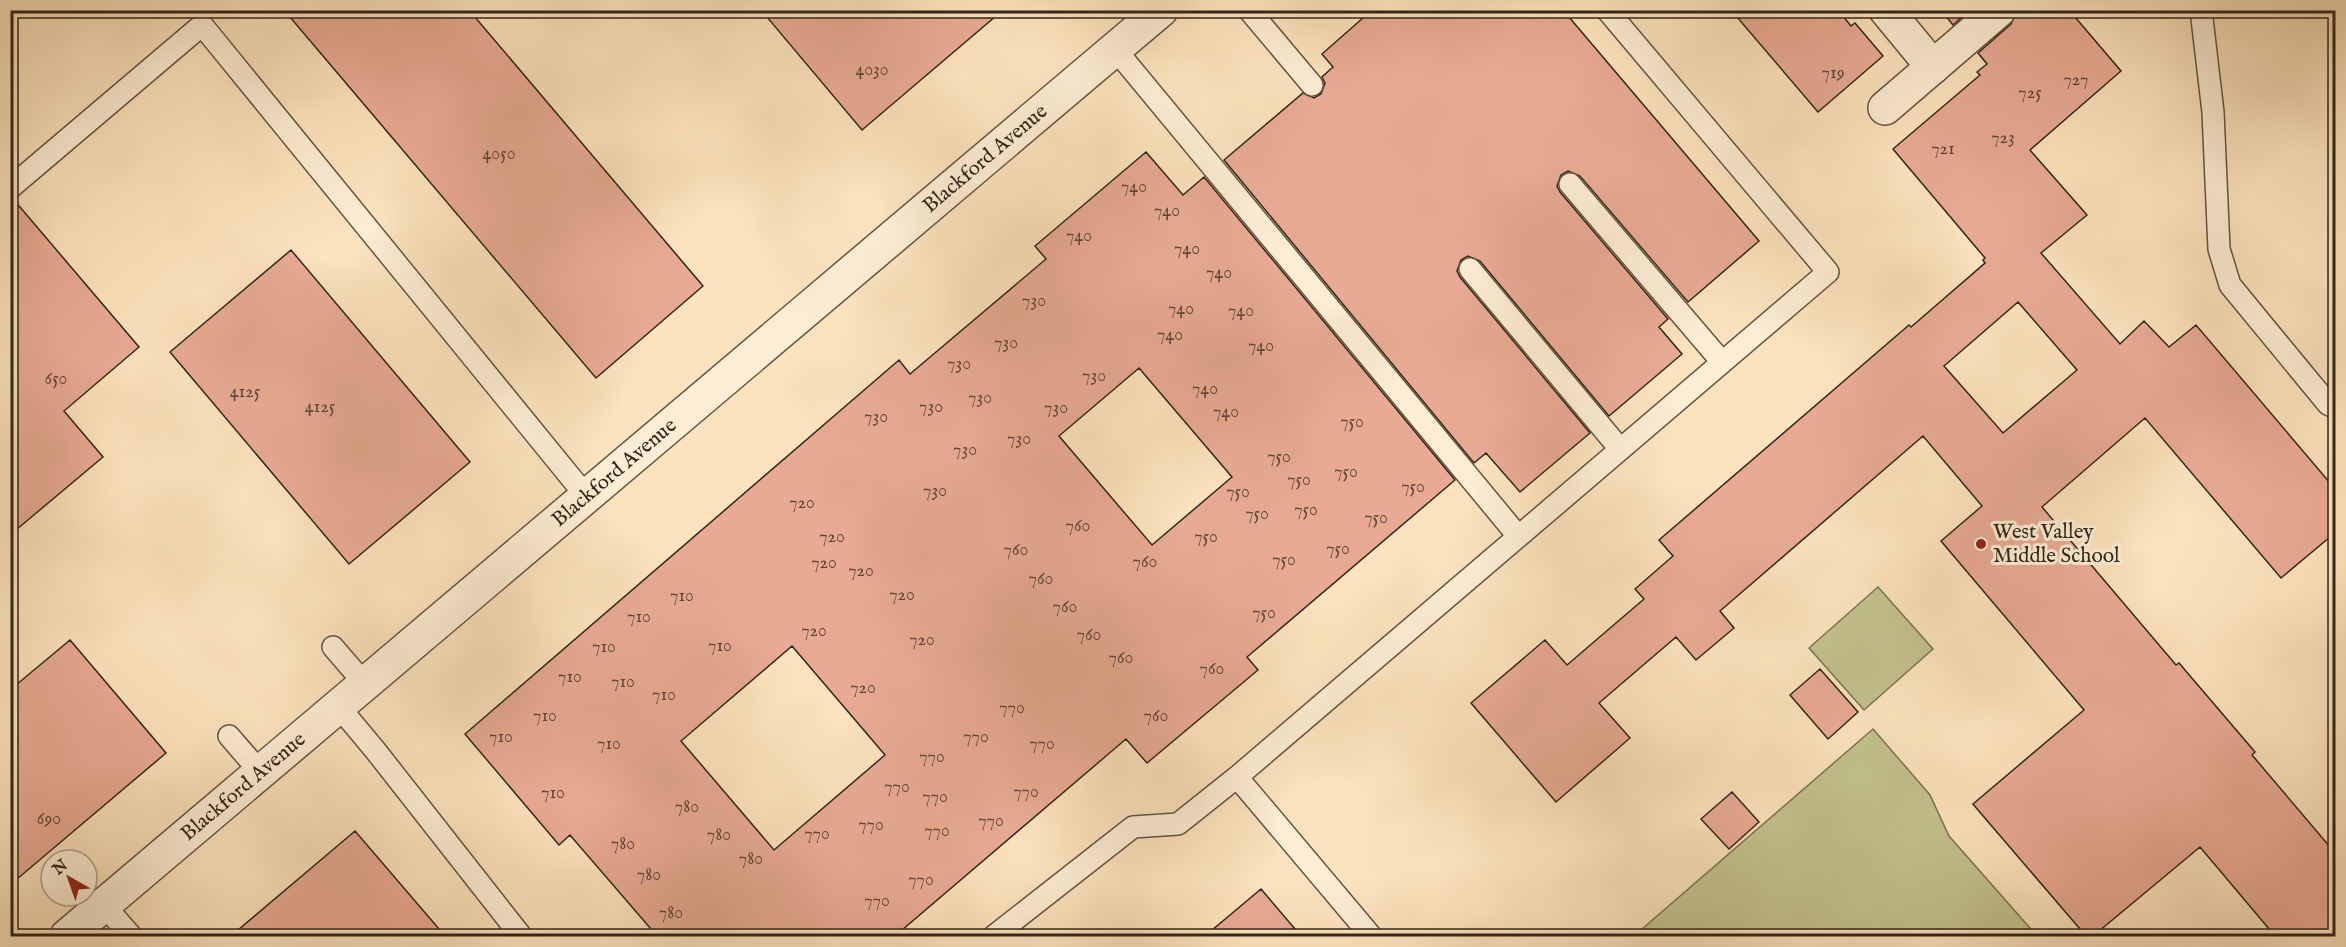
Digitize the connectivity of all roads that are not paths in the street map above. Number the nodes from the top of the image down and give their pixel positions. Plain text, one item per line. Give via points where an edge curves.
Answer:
1 (1161, 10) edge
2 (1249, 10) edge
3 (1607, 10) edge
4 (1886, 10) edge
5 (1998, 10) edge
6 (2201, 10) edge
7 (1115, 49) junction
8 (1933, 67) junction
9 (1312, 85) dead end
10 (1885, 108) dead end
11 (1570, 184) dead end
12 (10, 188) edge
13 (1470, 269) dead end
14 (1722, 362) junction
15 (2336, 408) edge
16 (1620, 449) junction
17 (586, 496) junction
18 (1518, 536) junction
19 (333, 647) dead end
20 (365, 684) junction
21 (339, 707) junction
22 (229, 736) dead end
23 (261, 773) junction
24 (1237, 777) junction
25 (104, 905) junction
26 (67, 936) edge
27 (131, 936) edge
28 (521, 936) edge
29 (994, 936) edge
30 (1371, 936) edge

1 - 7 street, Blackford Avenue
2 - 9 lane
3 - 14 lane via 1828,272
4 - 8 street
5 - 8 street
6 - 15 lane via 2211,94 2219,249 2230,285 2328,404
7 - 17 street, Blackford Avenue
7 - 18 lane
8 - 10 street
11 - 14 lane
12 - 17 lane via 202,25
13 - 16 lane
14 - 16 lane
16 - 18 lane
17 - 20 street, Blackford Avenue
18 - 24 lane
19 - 20 lane
20 - 21 street, Blackford Avenue
21 - 23 street, Blackford Avenue
21 - 28 lane
22 - 23 lane
23 - 25 street, Blackford Avenue
24 - 29 lane via 1178,824 1133,826
24 - 30 lane
25 - 26 street, Blackford Avenue
25 - 27 lane

